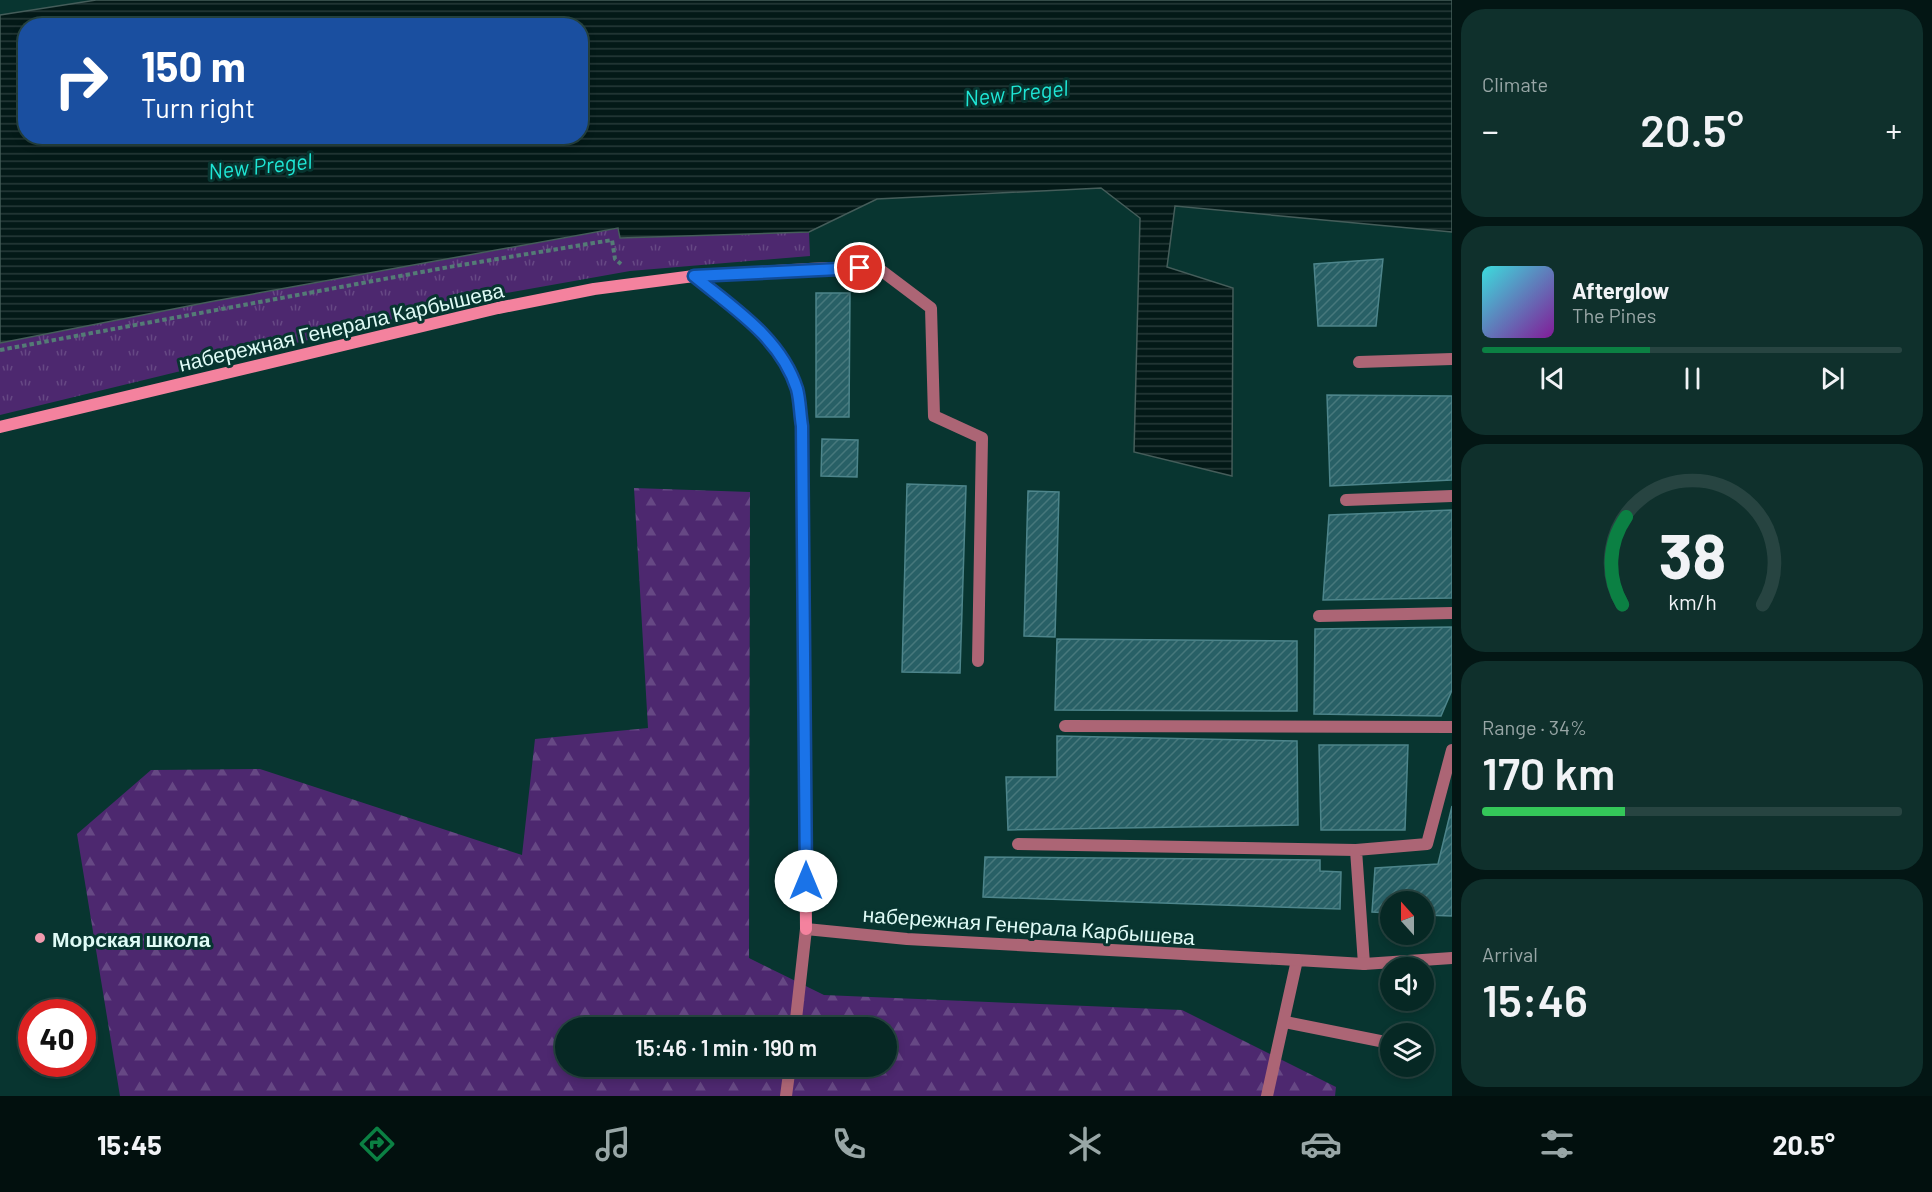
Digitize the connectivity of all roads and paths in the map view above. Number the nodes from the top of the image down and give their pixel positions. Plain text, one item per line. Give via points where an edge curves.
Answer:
1 (694, 276) junction
2 (643, 282) junction
3 (0, 350) edge
4 (1452, 359) edge
5 (1359, 362) dead end
6 (0, 427) edge
7 (1452, 496) edge
8 (1346, 500) dead end
9 (1452, 613) edge
10 (1319, 616) dead end
11 (978, 661) dead end
12 (1065, 726) dead end
13 (1452, 727) edge
14 (1452, 750) edge
15 (1018, 844) dead end
16 (1356, 850) junction
17 (806, 929) junction
18 (1452, 958) edge
19 (1297, 960) junction
20 (1364, 964) junction
21 (796, 1017) edge
22 (1285, 1023) junction
23 (1380, 1041) edge
24 (789, 1077) edge
25 (786, 1096) edge
26 (1267, 1096) edge

1 - 2 street, набережная Генерала Карбышева
1 - 11 street, набережная Генерала Карбышева via 878,268 932,308 934,416 982,438
1 - 17 street via 760,330 797,389 802,426
2 - 3 path via 615,259 612,240
2 - 6 street, набережная Генерала Карбышева via 498,308
4 - 5 street
7 - 8 street
9 - 10 street
12 - 13 street
14 - 16 street via 1427,844
15 - 16 street
16 - 20 street
17 - 19 street, набережная Генерала Карбышева via 907,939
17 - 21 street
18 - 20 street, набережная Генерала Карбышева
19 - 20 street, набережная Генерала Карбышева
19 - 22 street
22 - 23 street
22 - 26 street
24 - 25 street

